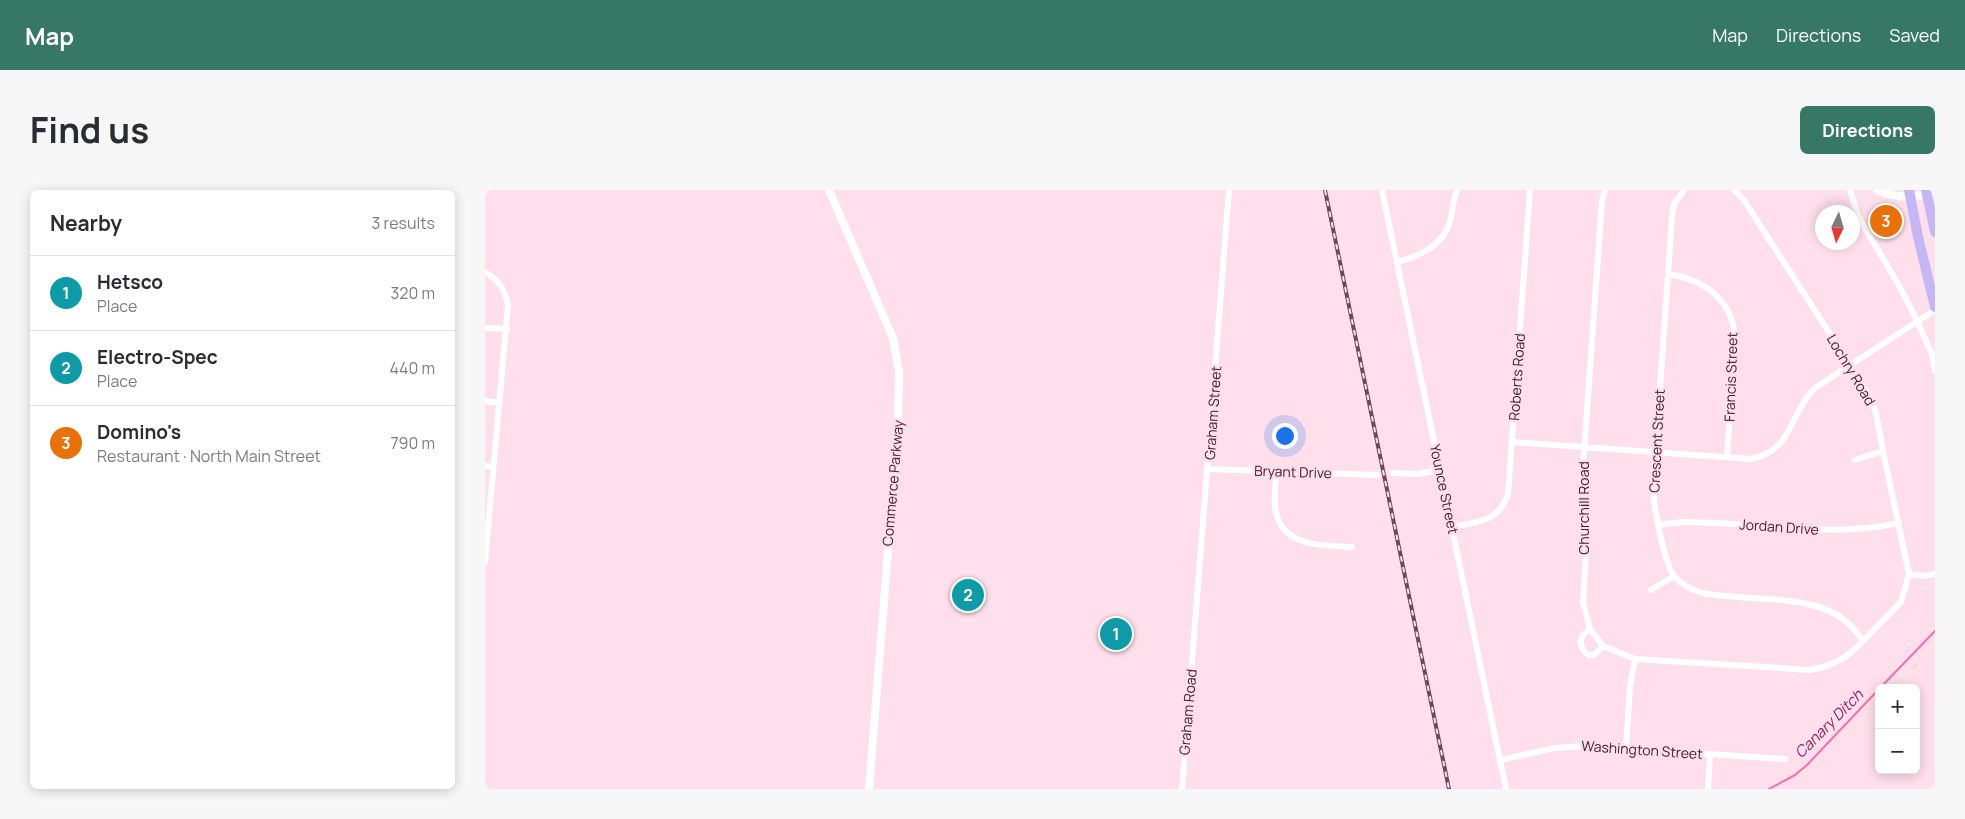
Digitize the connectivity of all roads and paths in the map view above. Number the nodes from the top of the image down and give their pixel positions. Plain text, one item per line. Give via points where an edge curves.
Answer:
1 (829, 190) edge
2 (1229, 190) edge
3 (1382, 190) edge
4 (1457, 190) edge
5 (1530, 190) edge
6 (1605, 190) edge
7 (1684, 190) edge
8 (1734, 190) edge
9 (1849, 190) edge
10 (1877, 190) edge
11 (1929, 192) edge
12 (1910, 194) edge
13 (1935, 232) edge
14 (1397, 262) junction
15 (486, 273) edge
16 (1668, 274) junction
17 (1935, 308) edge
18 (1917, 321) junction
19 (485, 328) edge
20 (507, 329) junction
21 (1850, 364) junction
22 (1935, 371) edge
23 (485, 401) edge
24 (500, 402) junction
25 (1512, 442) junction
26 (1585, 447) junction
27 (1883, 451) junction
28 (1655, 453) junction
29 (1727, 458) junction
30 (1855, 460) dead end
31 (485, 466) edge
32 (493, 467) junction
33 (1209, 469) junction
34 (1440, 470) junction
35 (1276, 471) junction
36 (1393, 473) dead end
37 (1377, 475) dead end
38 (1658, 524) junction
39 (1899, 524) junction
40 (1452, 527) junction
41 (486, 530) edge
42 (1352, 547) dead end
43 (485, 562) edge
44 (1909, 574) junction
45 (1935, 574) edge
46 (1674, 576) junction
47 (1651, 590) dead end
48 (1590, 629) junction
49 (1194, 636) joint
50 (1863, 640) junction
51 (1603, 646) junction
52 (1635, 659) junction
53 (1626, 748) junction
54 (1711, 755) junction
55 (1785, 759) dead end
56 (1501, 760) junction
57 (869, 789) edge
58 (1182, 789) edge
59 (1506, 789) edge
60 (1708, 789) edge

1 - 57 street, Commerce Parkway via 893,338 899,372 898,426
2 - 33 street, Graham Street
3 - 14 street, Younce Street
4 - 14 street via 1445,234 1423,254
5 - 25 street, Roberts Road
6 - 26 street, Churchill Road
7 - 16 street, Crescent Street via 1673,212
8 - 21 street, Lochry Road via 1744,200
9 - 18 street via 1858,216
10 - 12 street via 1896,196
11 - 12 street
11 - 13 main road
12 - 17 main road
14 - 34 street, Younce Street
15 - 20 street via 502,286 506,295
16 - 28 street, Crescent Street
16 - 29 street, Francis Street via 1696,280 1707,287 1719,297 1730,315 1735,346
17 - 18 street
18 - 21 street
18 - 22 street via 1932,354
19 - 20 street
20 - 24 street
21 - 27 street, Lochry Road via 1876,413
21 - 29 street via 1804,398 1776,450 1751,460
23 - 24 street
24 - 32 street
25 - 26 street
25 - 40 street, Roberts Road via 1508,494 1502,509 1485,520
26 - 28 street
26 - 48 street, Churchill Road via 1582,489 1587,536 1583,602
27 - 30 street
27 - 39 street, Lochry Road
28 - 29 street
28 - 38 street, Crescent Street via 1653,499
31 - 32 street
32 - 41 street
33 - 35 street, Bryant Drive
33 - 49 street, Graham Street
34 - 36 street via 1418,474
34 - 40 street, Younce Street
35 - 37 street, Bryant Drive
35 - 42 street via 1275,506 1288,533 1311,545
38 - 39 street, Jordan Drive via 1685,521 1844,531
38 - 46 street, Crescent Street
39 - 44 street, Lochry Road
40 - 56 street, Younce Street
41 - 43 street
44 - 45 street
44 - 50 street via 1901,602
46 - 47 street
46 - 50 street via 1703,594 1816,606 1848,622
48 - 51 street, Churchill Road
48 - 51 street via 1580,642 1583,650 1594,655
49 - 58 street, Graham Road
50 - 52 street via 1847,656 1810,670
51 - 52 street
52 - 53 street
53 - 54 street, Washington Street
53 - 56 street, Washington Street via 1571,746
54 - 55 street, Washington Street
54 - 60 street
56 - 59 street, Younce Street

